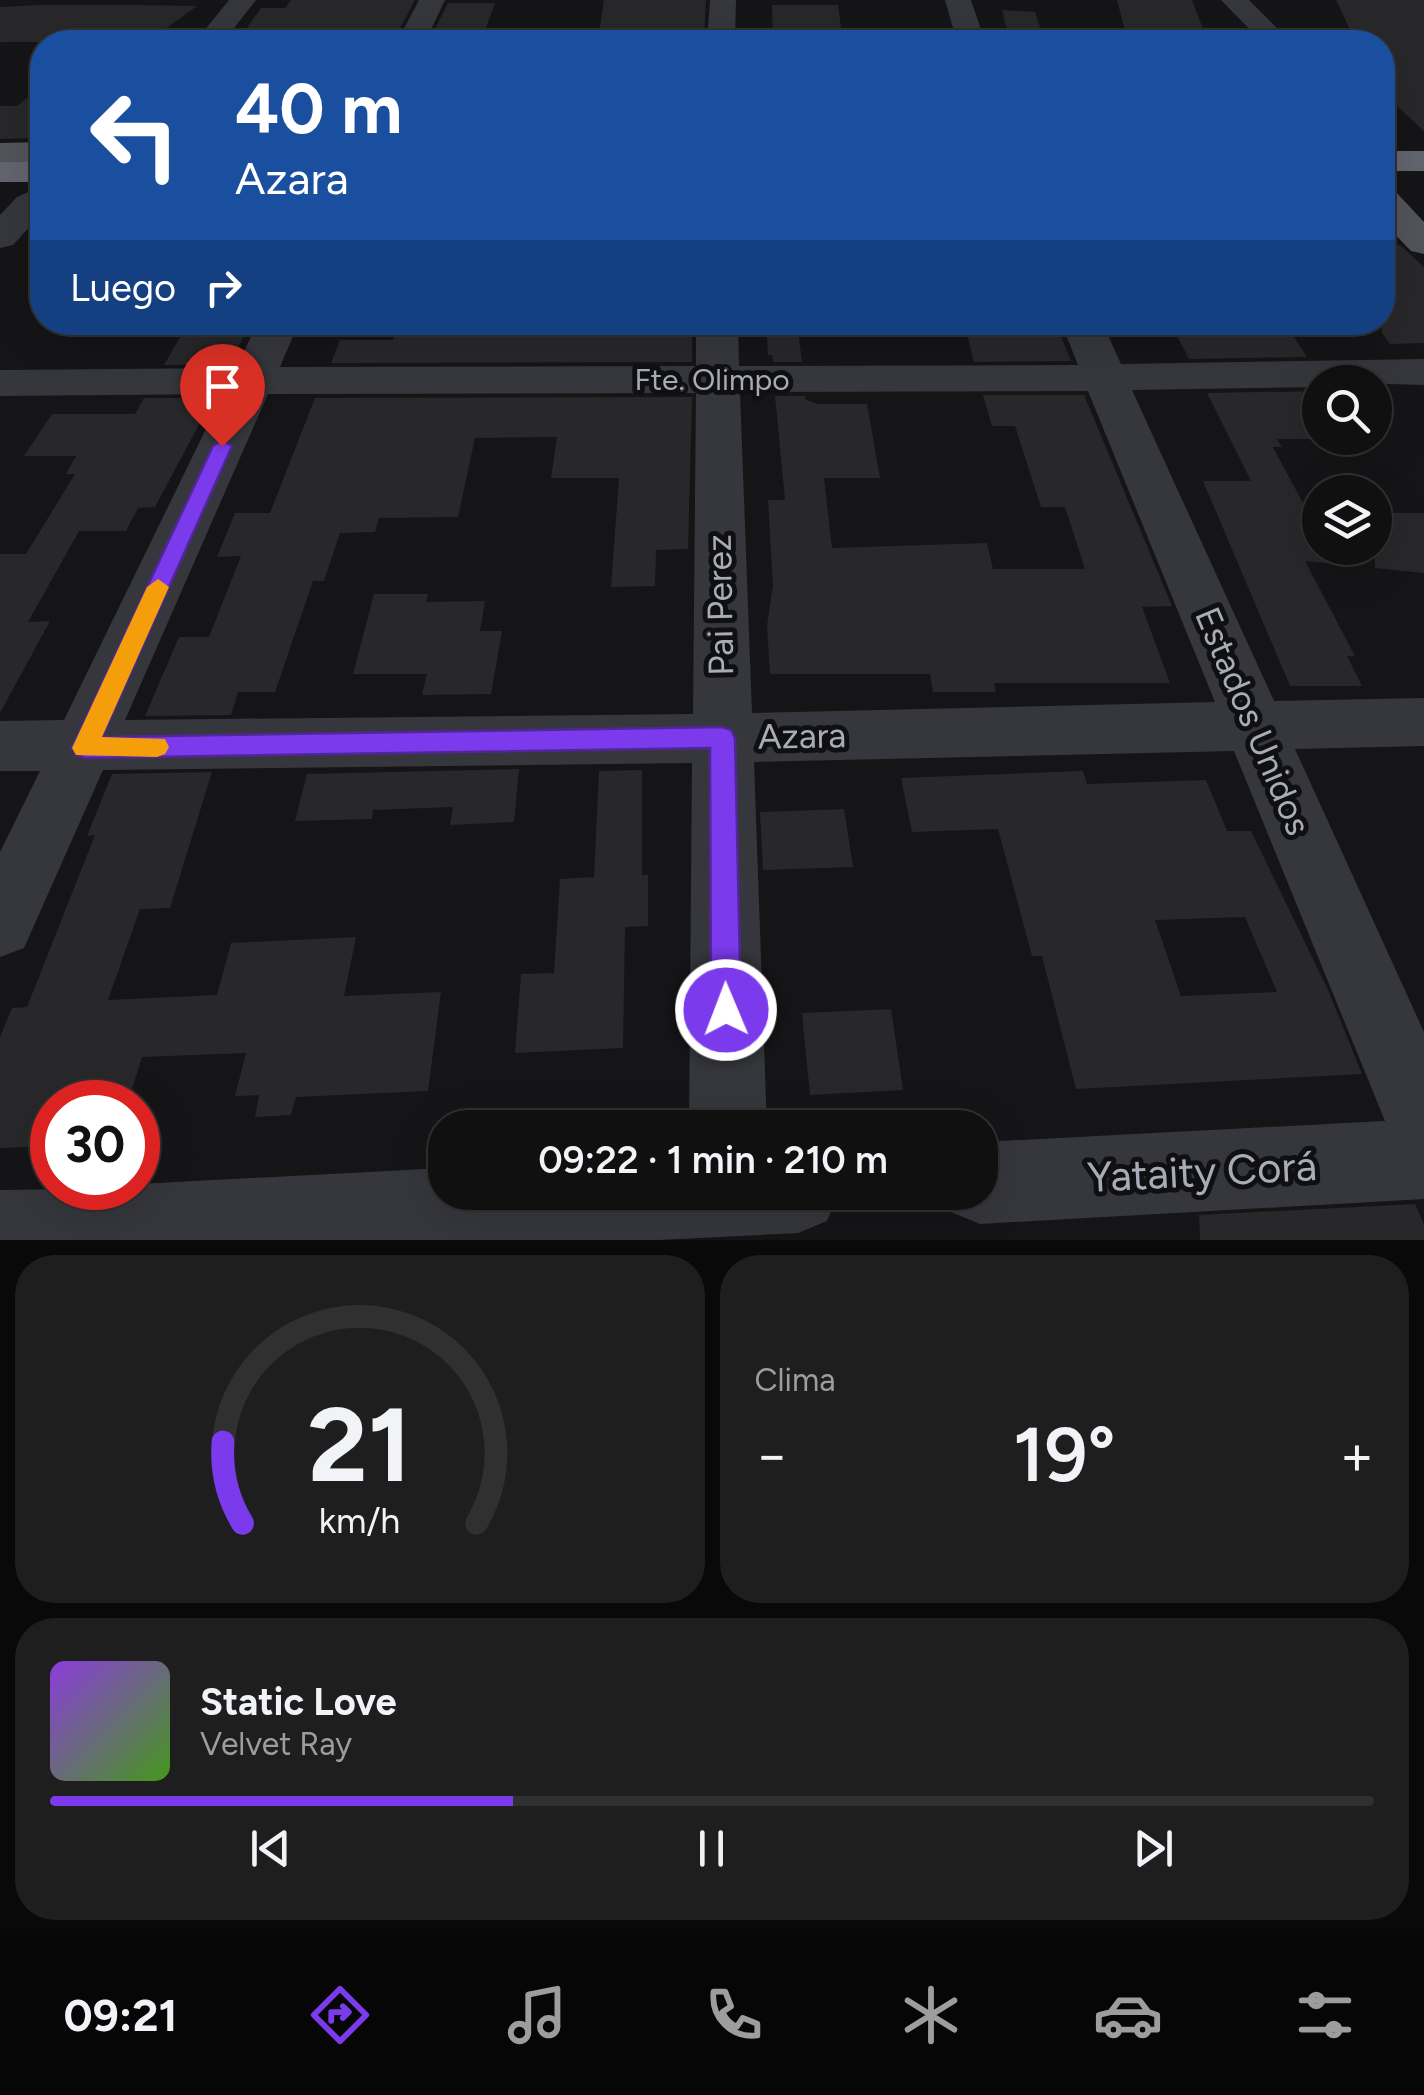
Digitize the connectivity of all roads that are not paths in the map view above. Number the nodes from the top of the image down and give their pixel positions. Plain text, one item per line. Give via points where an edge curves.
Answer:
1 (243, 0) edge
2 (432, 0) edge
3 (723, 0) edge
4 (958, 0) edge
5 (1234, 0) edge
6 (219, 30) edge
7 (417, 30) edge
8 (722, 30) edge
9 (967, 30) edge
10 (1265, 30) edge
11 (30, 152) edge
12 (0, 153) edge
13 (1395, 158) edge
14 (0, 172) edge
15 (30, 172) edge
16 (1424, 192) edge
17 (30, 205) edge
18 (1395, 213) edge
19 (0, 237) edge
20 (1424, 243) edge
21 (273, 335) edge
22 (1087, 335) edge
23 (717, 351) edge
24 (1424, 372) edge
25 (253, 379) junction
26 (1107, 380) junction
27 (0, 384) edge
28 (1424, 722) edge
29 (1256, 726) junction
30 (722, 738) junction
31 (0, 746) edge
32 (85, 748) junction
33 (0, 926) edge
34 (739, 1110) edge
35 (1424, 1121) edge
36 (1424, 1159) edge
37 (998, 1182) edge
38 (428, 1208) edge
39 (0, 1232) edge

1 - 6 street
2 - 7 street
3 - 8 street
4 - 9 street
5 - 10 street
11 - 12 main road
13 - 16 main road
14 - 15 highway
17 - 19 street
18 - 20 main road
21 - 25 street
22 - 26 street, Estados Unidos
23 - 25 street, Fte. Olimpo
23 - 26 street, Fte. Olimpo
23 - 30 street, Pai Perez
24 - 26 street, Fte. Olimpo
25 - 27 street, Fte. Olimpo
25 - 32 street
26 - 29 street, Estados Unidos
28 - 29 street, Azara
29 - 30 street, Azara
29 - 35 street, Estados Unidos
30 - 32 street, Azara
30 - 34 street, Pai Perez
31 - 32 street, Azara
32 - 33 street
36 - 37 street, Yataity Corá
38 - 39 street

